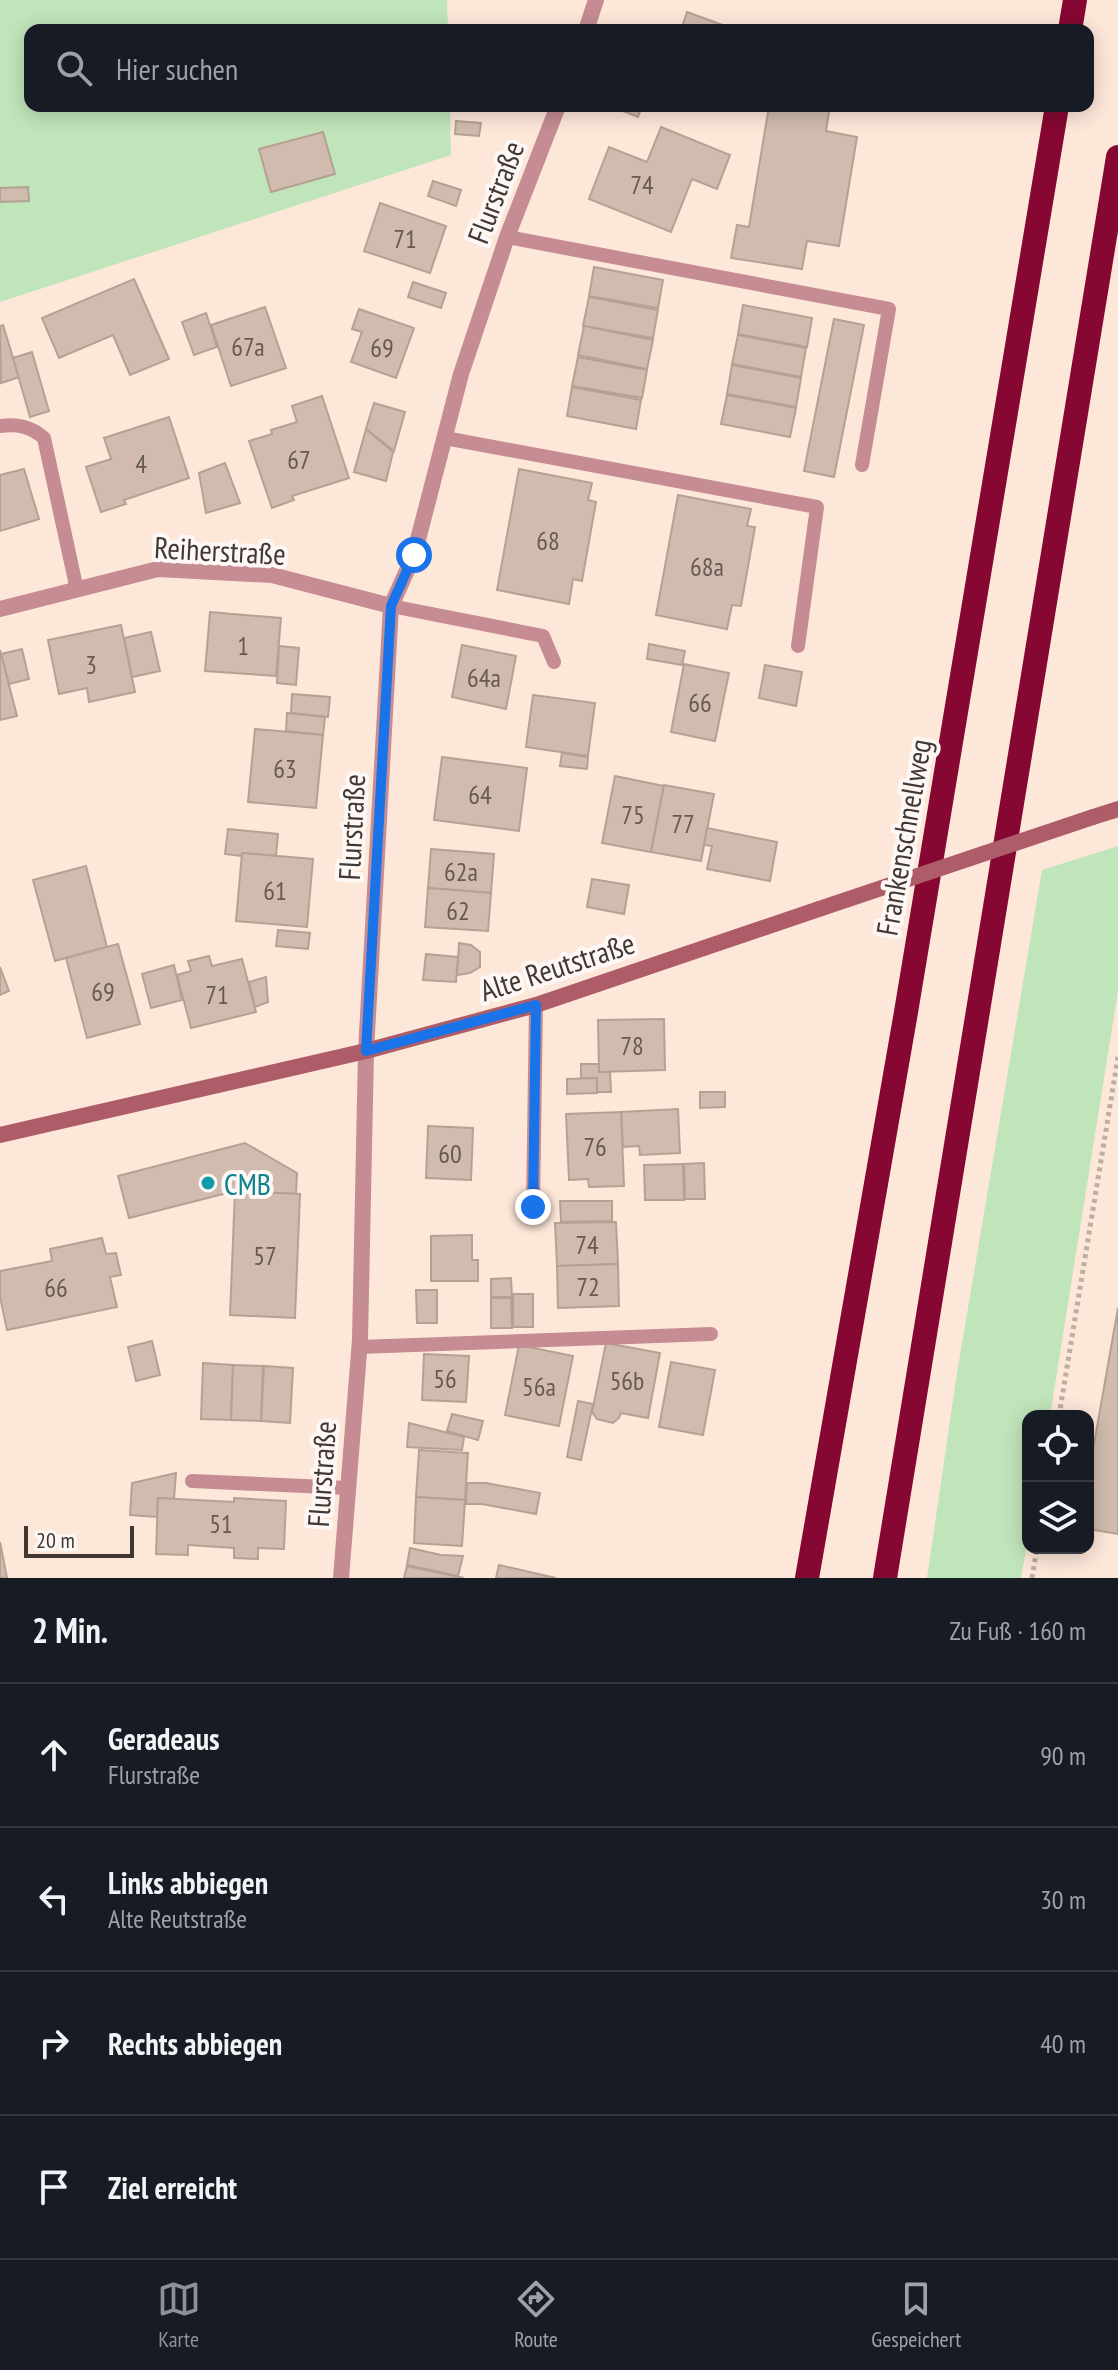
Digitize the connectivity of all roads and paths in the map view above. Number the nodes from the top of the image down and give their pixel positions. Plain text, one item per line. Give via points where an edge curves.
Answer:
1 (596, 0) edge
2 (1075, 0) edge
3 (588, 24) edge
4 (1071, 24) edge
5 (556, 112) edge
6 (1056, 112) edge
7 (1118, 157) edge
8 (507, 237) junction
9 (0, 426) edge
10 (445, 438) junction
11 (862, 465) dead end
12 (77, 590) junction
13 (391, 606) junction
14 (0, 609) edge
15 (798, 646) dead end
16 (554, 662) dead end
17 (1118, 809) edge
18 (536, 1005) junction
19 (366, 1051) junction
20 (1118, 1057) edge
21 (0, 1135) edge
22 (533, 1207) dead end
23 (711, 1334) dead end
24 (359, 1347) junction
25 (1060, 1410) edge
26 (192, 1481) dead end
27 (348, 1488) junction
28 (1036, 1554) edge
29 (341, 1578) edge
30 (807, 1578) edge
31 (885, 1578) edge
32 (1032, 1578) edge

1 - 3 street
2 - 4 highway
5 - 8 street, Flurstraße
6 - 30 highway, Frankenschnellweg
7 - 31 highway
8 - 10 street, Flurstraße
8 - 11 lane via 889,309
9 - 12 lane via 16,424 44,438
10 - 13 street, Flurstraße via 414,555
10 - 15 lane via 817,507
12 - 13 street, Reiherstraße via 158,569 272,575
12 - 14 street, Reiherstraße
13 - 16 lane via 543,636
13 - 19 street, Flurstraße
17 - 18 main road, Alte Reutstraße, bridge
18 - 19 main road, Alte Reutstraße
18 - 22 lane
19 - 21 main road, Alte Reutstraße
19 - 24 street, Flurstraße
20 - 25 path
23 - 24 lane
24 - 27 street, Flurstraße
26 - 27 lane
27 - 29 street, Flurstraße
28 - 32 path

